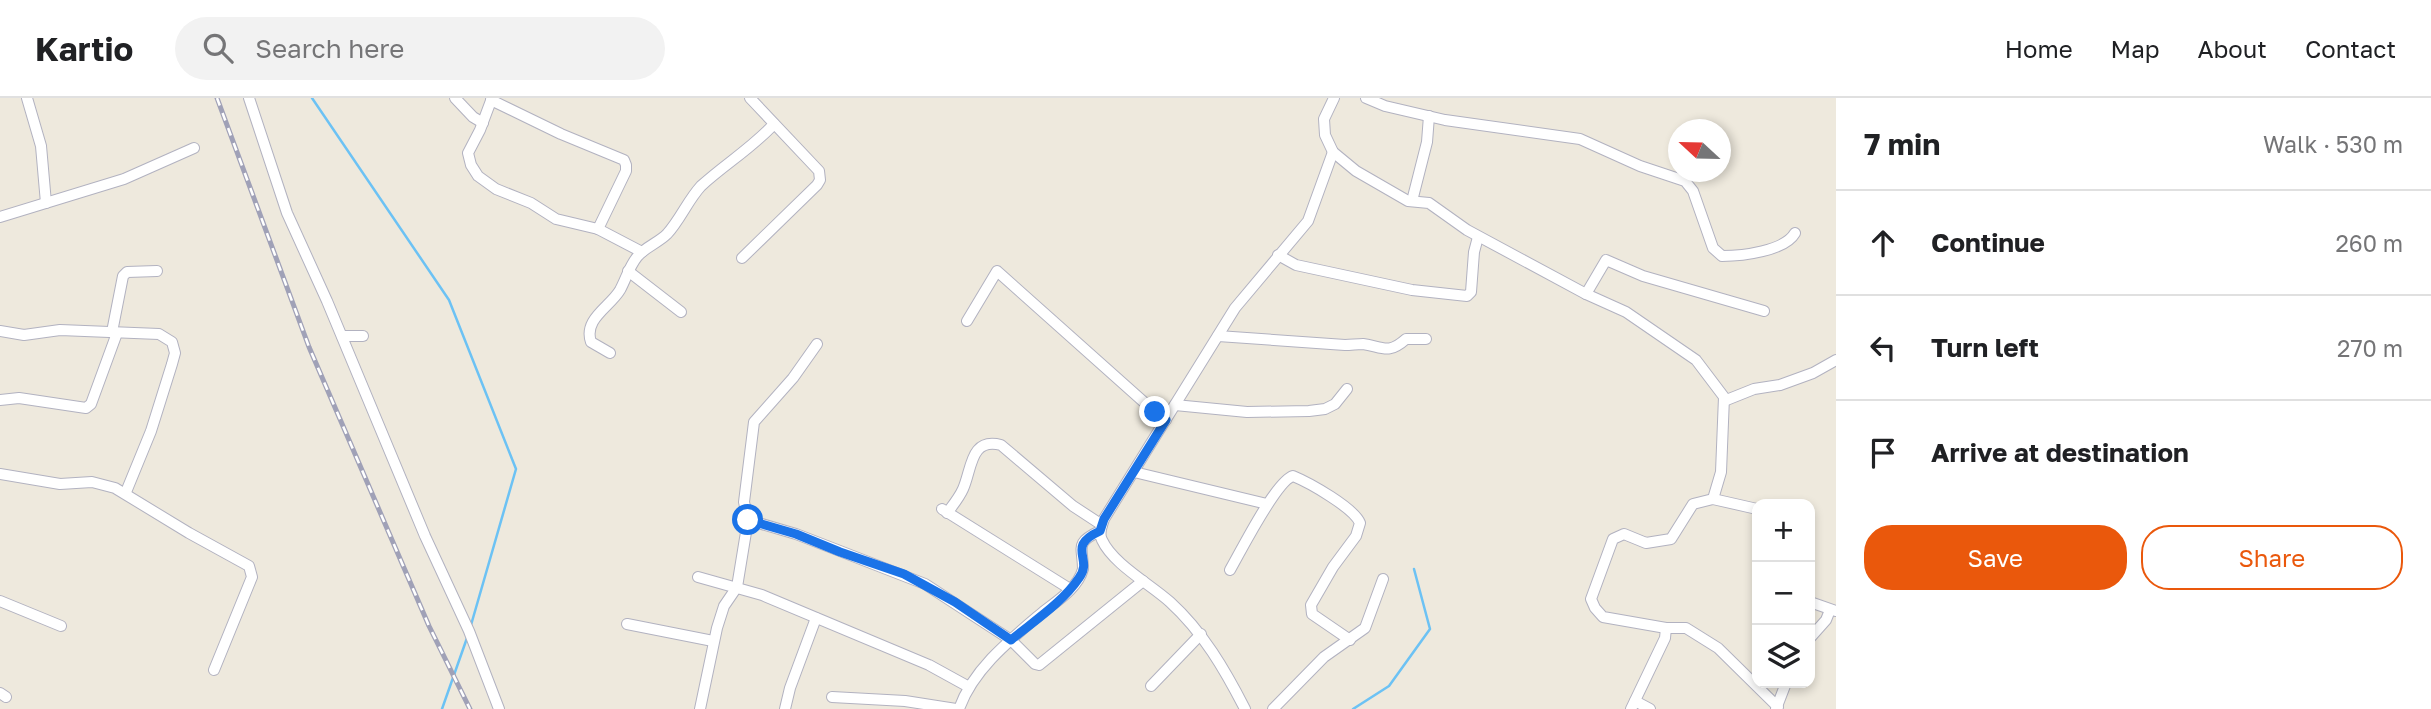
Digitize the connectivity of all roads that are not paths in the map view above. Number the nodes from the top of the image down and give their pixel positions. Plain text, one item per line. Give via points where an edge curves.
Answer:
1 (27, 98) edge
2 (249, 98) edge
3 (455, 98) edge
4 (750, 98) edge
5 (1334, 98) edge
6 (1366, 98) edge
7 (492, 99) edge
8 (1429, 116) junction
9 (483, 124) junction
10 (774, 124) junction
11 (194, 148) dead end
12 (1333, 152) junction
13 (1412, 201) junction
14 (46, 203) junction
15 (0, 217) edge
16 (598, 229) junction
17 (1795, 233) dead end
18 (1478, 237) junction
19 (642, 252) junction
20 (1278, 255) junction
21 (742, 258) dead end
22 (157, 271) dead end
23 (628, 271) junction
24 (1586, 295) junction
25 (1764, 311) dead end
26 (681, 312) dead end
27 (967, 321) dead end
28 (0, 331) edge
29 (114, 332) junction
30 (342, 336) junction
31 (363, 336) dead end
32 (1218, 336) junction
33 (1426, 339) dead end
34 (817, 344) dead end
35 (610, 353) dead end
36 (1836, 360) edge
37 (1347, 389) dead end
38 (0, 400) edge
39 (1724, 401) junction
40 (1175, 405) junction
41 (1166, 420) junction
42 (1134, 472) junction
43 (0, 474) edge
44 (126, 492) junction
45 (1713, 499) junction
46 (1267, 504) junction
47 (1752, 508) edge
48 (748, 520) junction
49 (1101, 528) junction
50 (1230, 570) dead end
51 (698, 577) dead end
52 (1382, 579) dead end
53 (1143, 580) junction
54 (737, 587) junction
55 (1070, 589) junction
56 (0, 601) edge
57 (1815, 604) edge
58 (1833, 610) edge
59 (816, 618) junction
60 (627, 624) dead end
61 (61, 626) dead end
62 (1666, 628) junction
63 (1815, 632) edge
64 (1201, 634) junction
65 (1011, 640) junction
66 (1350, 640) junction
67 (713, 641) junction
68 (214, 670) dead end
69 (969, 687) junction
70 (1151, 687) dead end
71 (1784, 688) edge
72 (832, 697) dead end
73 (1633, 705) edge
74 (1777, 708) edge
75 (499, 709) edge
76 (700, 709) edge
77 (785, 709) edge
78 (957, 709) edge
79 (1245, 709) edge
80 (1273, 709) edge
81 (1650, 709) edge

1 - 14 street via 41,146
2 - 30 street via 286,213
3 - 9 street
4 - 10 street
5 - 12 street via 1324,119
6 - 8 street
7 - 9 street
7 - 16 street via 624,160 626,171
8 - 13 street
8 - 17 street via 1580,139 1685,181 1693,191 1713,248 1722,256 1778,247
9 - 16 street via 468,158 485,182 556,219
10 - 19 street via 699,188 666,234
10 - 21 street via 819,172 820,180
11 - 14 street via 124,179
12 - 13 street via 1356,171
12 - 20 street via 1310,216
13 - 18 street via 1429,202
14 - 15 street
16 - 19 street
18 - 20 street via 1471,292 1466,296 1412,290 1296,265
18 - 24 street
19 - 23 street
20 - 32 street
22 - 29 street via 123,276
23 - 26 street
23 - 35 street via 620,291 590,326 588,335 590,342
24 - 25 street via 1606,260 1643,276
24 - 39 street via 1626,312 1696,360
27 - 41 street via 997,271
28 - 29 street via 24,335 60,330
29 - 38 street via 86,408 19,398
29 - 44 street via 159,334 172,342 175,353
30 - 31 street
30 - 75 street
32 - 33 street via 1362,344 1383,350 1406,338
32 - 40 street
34 - 48 street via 754,422 744,502
36 - 39 street via 1813,373
37 - 40 street via 1335,404 1309,411 1247,412
39 - 45 street via 1721,472
40 - 41 street
41 - 42 street
42 - 46 street
42 - 49 street
43 - 44 street via 60,484 92,482
44 - 68 street via 188,533 243,561 252,571
45 - 47 street
45 - 62 street via 1693,504 1671,539 1646,543 1624,534 1613,539 1602,567 1591,599 1603,617
46 - 50 street
46 - 66 street via 1293,476 1313,484 1359,518 1356,536 1311,605 1312,614
48 - 54 street
48 - 65 street via 904,574
49 - 53 street via 1102,541 1111,553
49 - 55 street via 1082,543 1083,572
49 - 55 street via 1001,445 991,442 979,448 962,493 944,511
51 - 54 street
52 - 66 street via 1365,628
53 - 64 street
53 - 65 street via 1043,664 1035,664
54 - 59 street
54 - 67 street via 724,606
55 - 65 street
56 - 61 street
57 - 58 street
58 - 63 street
59 - 69 street via 929,665
59 - 77 street
60 - 67 street
62 - 73 street
62 - 74 street via 1686,628 1718,648
64 - 70 street
64 - 79 street
65 - 69 street
66 - 80 street via 1324,657
67 - 76 street
69 - 78 street
71 - 74 street
72 - 78 street
73 - 81 street

